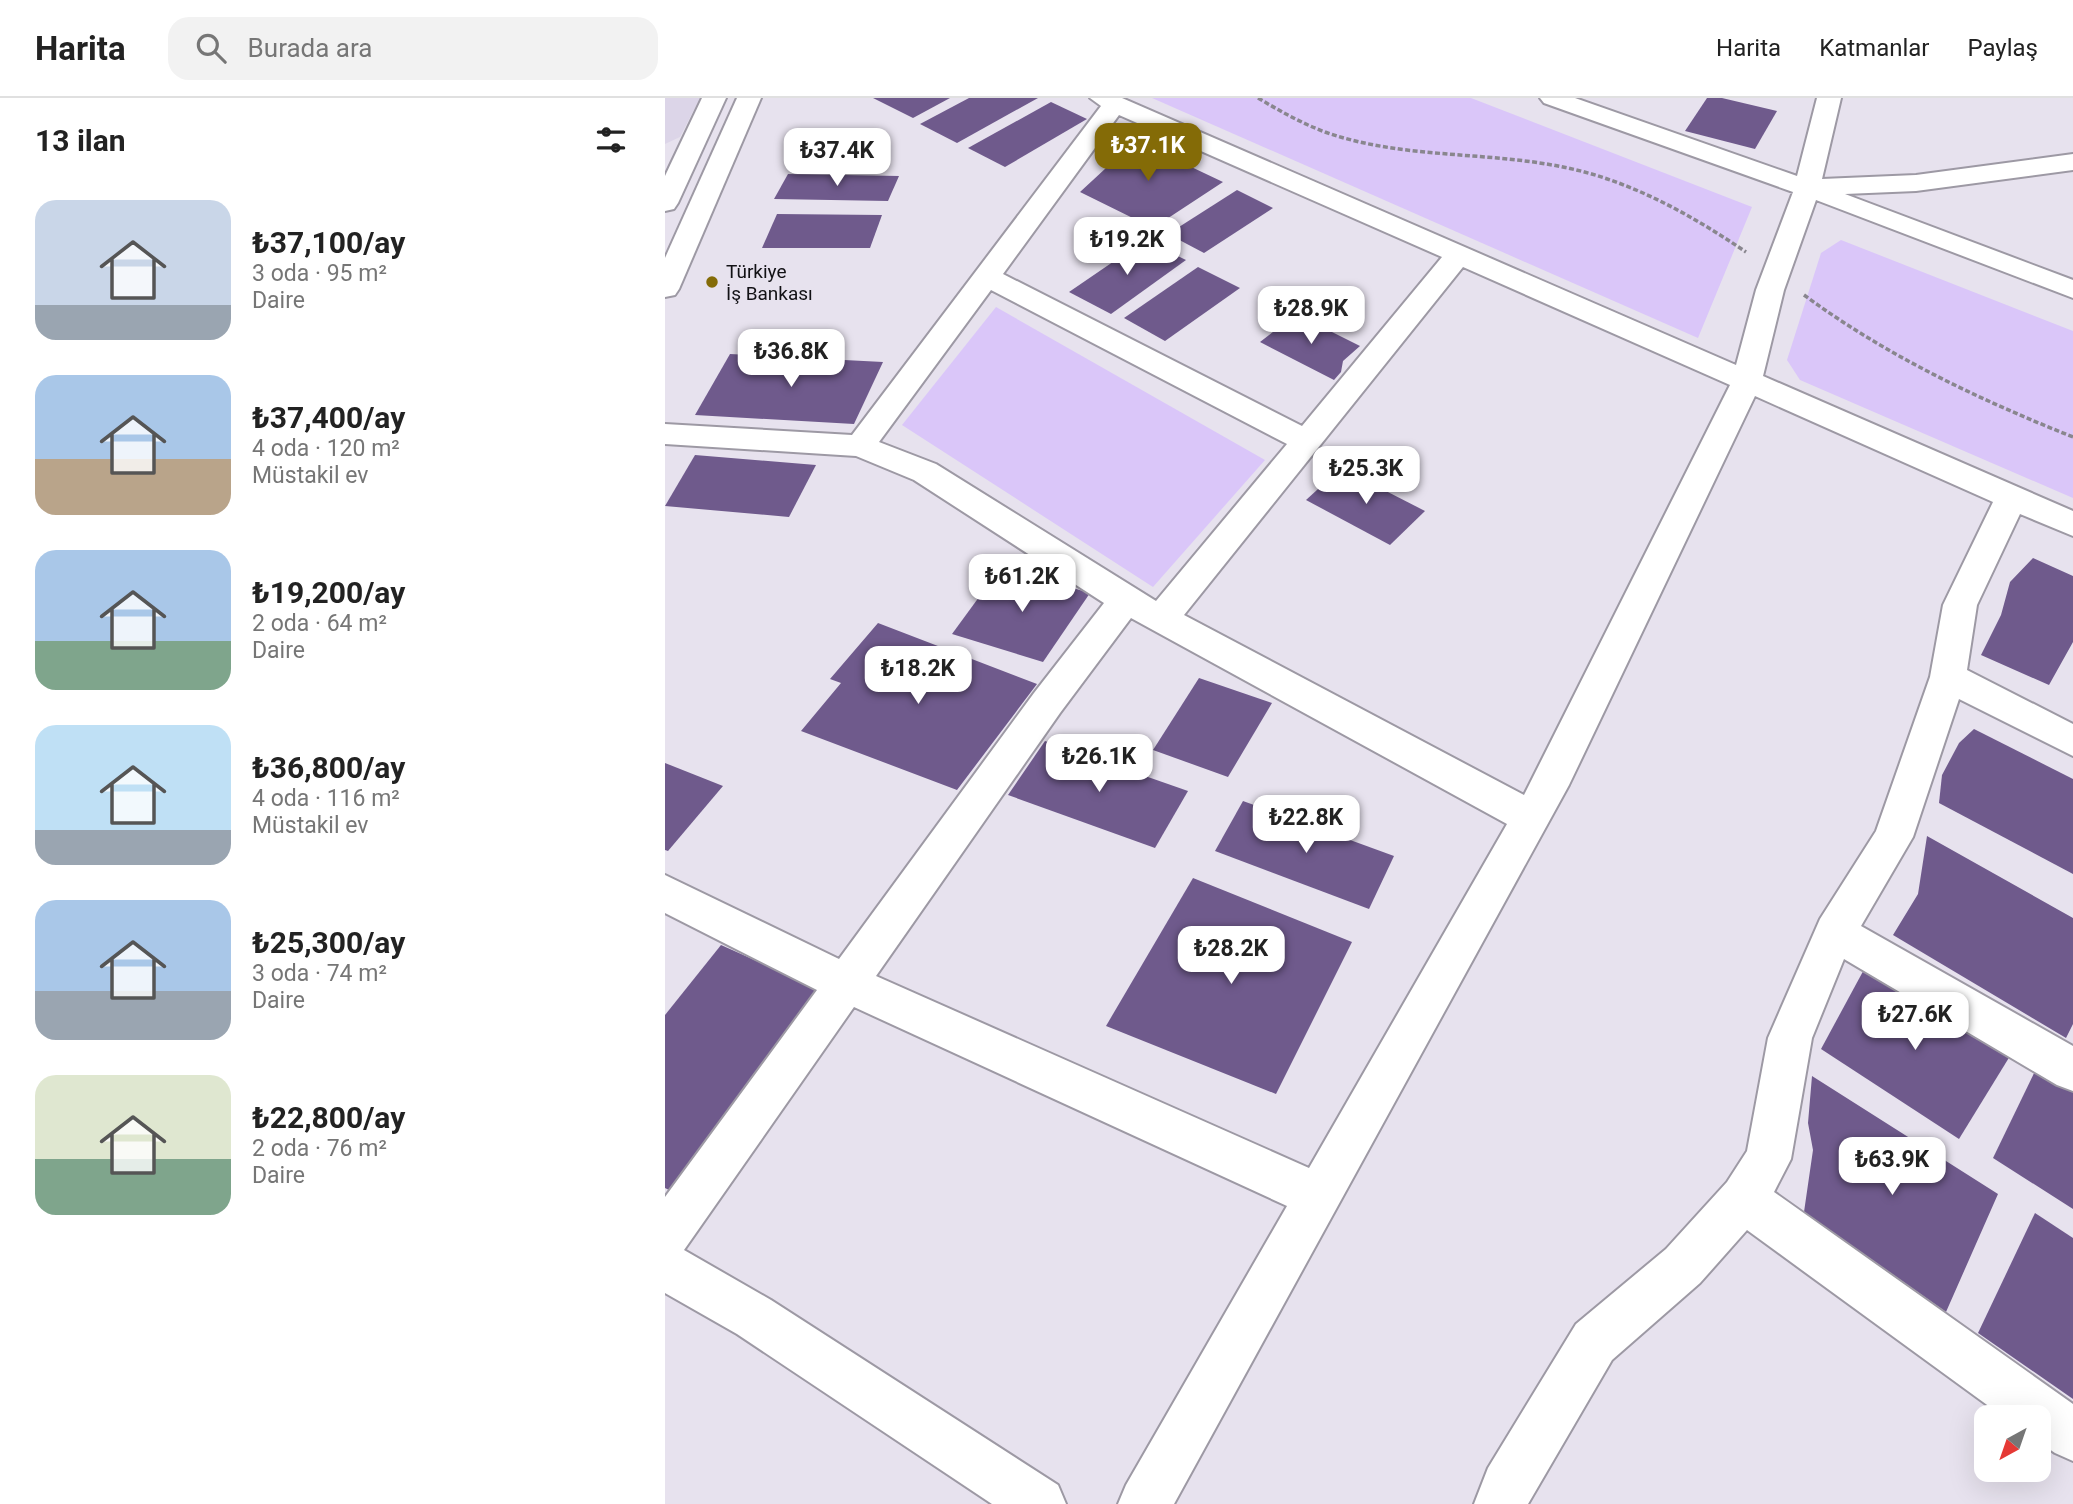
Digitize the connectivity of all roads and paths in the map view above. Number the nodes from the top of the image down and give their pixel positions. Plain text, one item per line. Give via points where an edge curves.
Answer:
1 (714, 98) edge
2 (749, 98) edge
3 (1258, 98) edge
4 (1552, 98) edge
5 (1829, 98) edge
6 (1109, 101) edge
7 (689, 149) junction
8 (665, 158) edge
9 (2073, 162) edge
10 (1807, 188) junction
11 (665, 203) edge
12 (1459, 254) junction
13 (1776, 273) junction
14 (985, 276) junction
15 (665, 289) edge
16 (2073, 290) edge
17 (1747, 381) junction
18 (665, 434) edge
19 (2073, 437) edge
20 (1305, 440) junction
21 (860, 446) junction
22 (2013, 498) junction
23 (2073, 524) edge
24 (1126, 600) junction
25 (1161, 619) junction
26 (1948, 677) junction
27 (2073, 741) edge
28 (1531, 818) junction
29 (665, 893) edge
30 (1835, 932) junction
31 (848, 984) junction
32 (2073, 1070) edge
33 (1318, 1196) junction
34 (1744, 1199) junction
35 (665, 1237) edge
36 (665, 1266) edge
37 (2073, 1435) edge
38 (1039, 1504) edge
39 (1145, 1504) edge
40 (1501, 1504) edge

1 - 7 street
2 - 15 street
3 - 13 path via 1297,121 1378,148 1540,162 1583,172 1672,206
4 - 10 street
5 - 10 street
6 - 12 street
6 - 14 street
7 - 8 street
7 - 11 street
9 - 10 street via 1916,183
10 - 13 street
10 - 16 street
12 - 17 street
12 - 20 street
13 - 17 street
13 - 19 path via 1825,312 1899,357
14 - 20 street
14 - 21 street
17 - 22 street
17 - 28 street
18 - 21 street
20 - 25 street
21 - 24 street via 925,472
22 - 23 street
22 - 26 street via 1960,605
24 - 25 street
24 - 31 street via 1047,703
25 - 28 street
26 - 27 street
26 - 30 street via 1893,837
28 - 33 street
29 - 31 street
30 - 32 street
30 - 34 street via 1790,1038 1767,1158
31 - 33 street
31 - 35 street
33 - 39 street
34 - 37 street
34 - 40 street via 1683,1266 1594,1342
36 - 38 street via 754,1317

